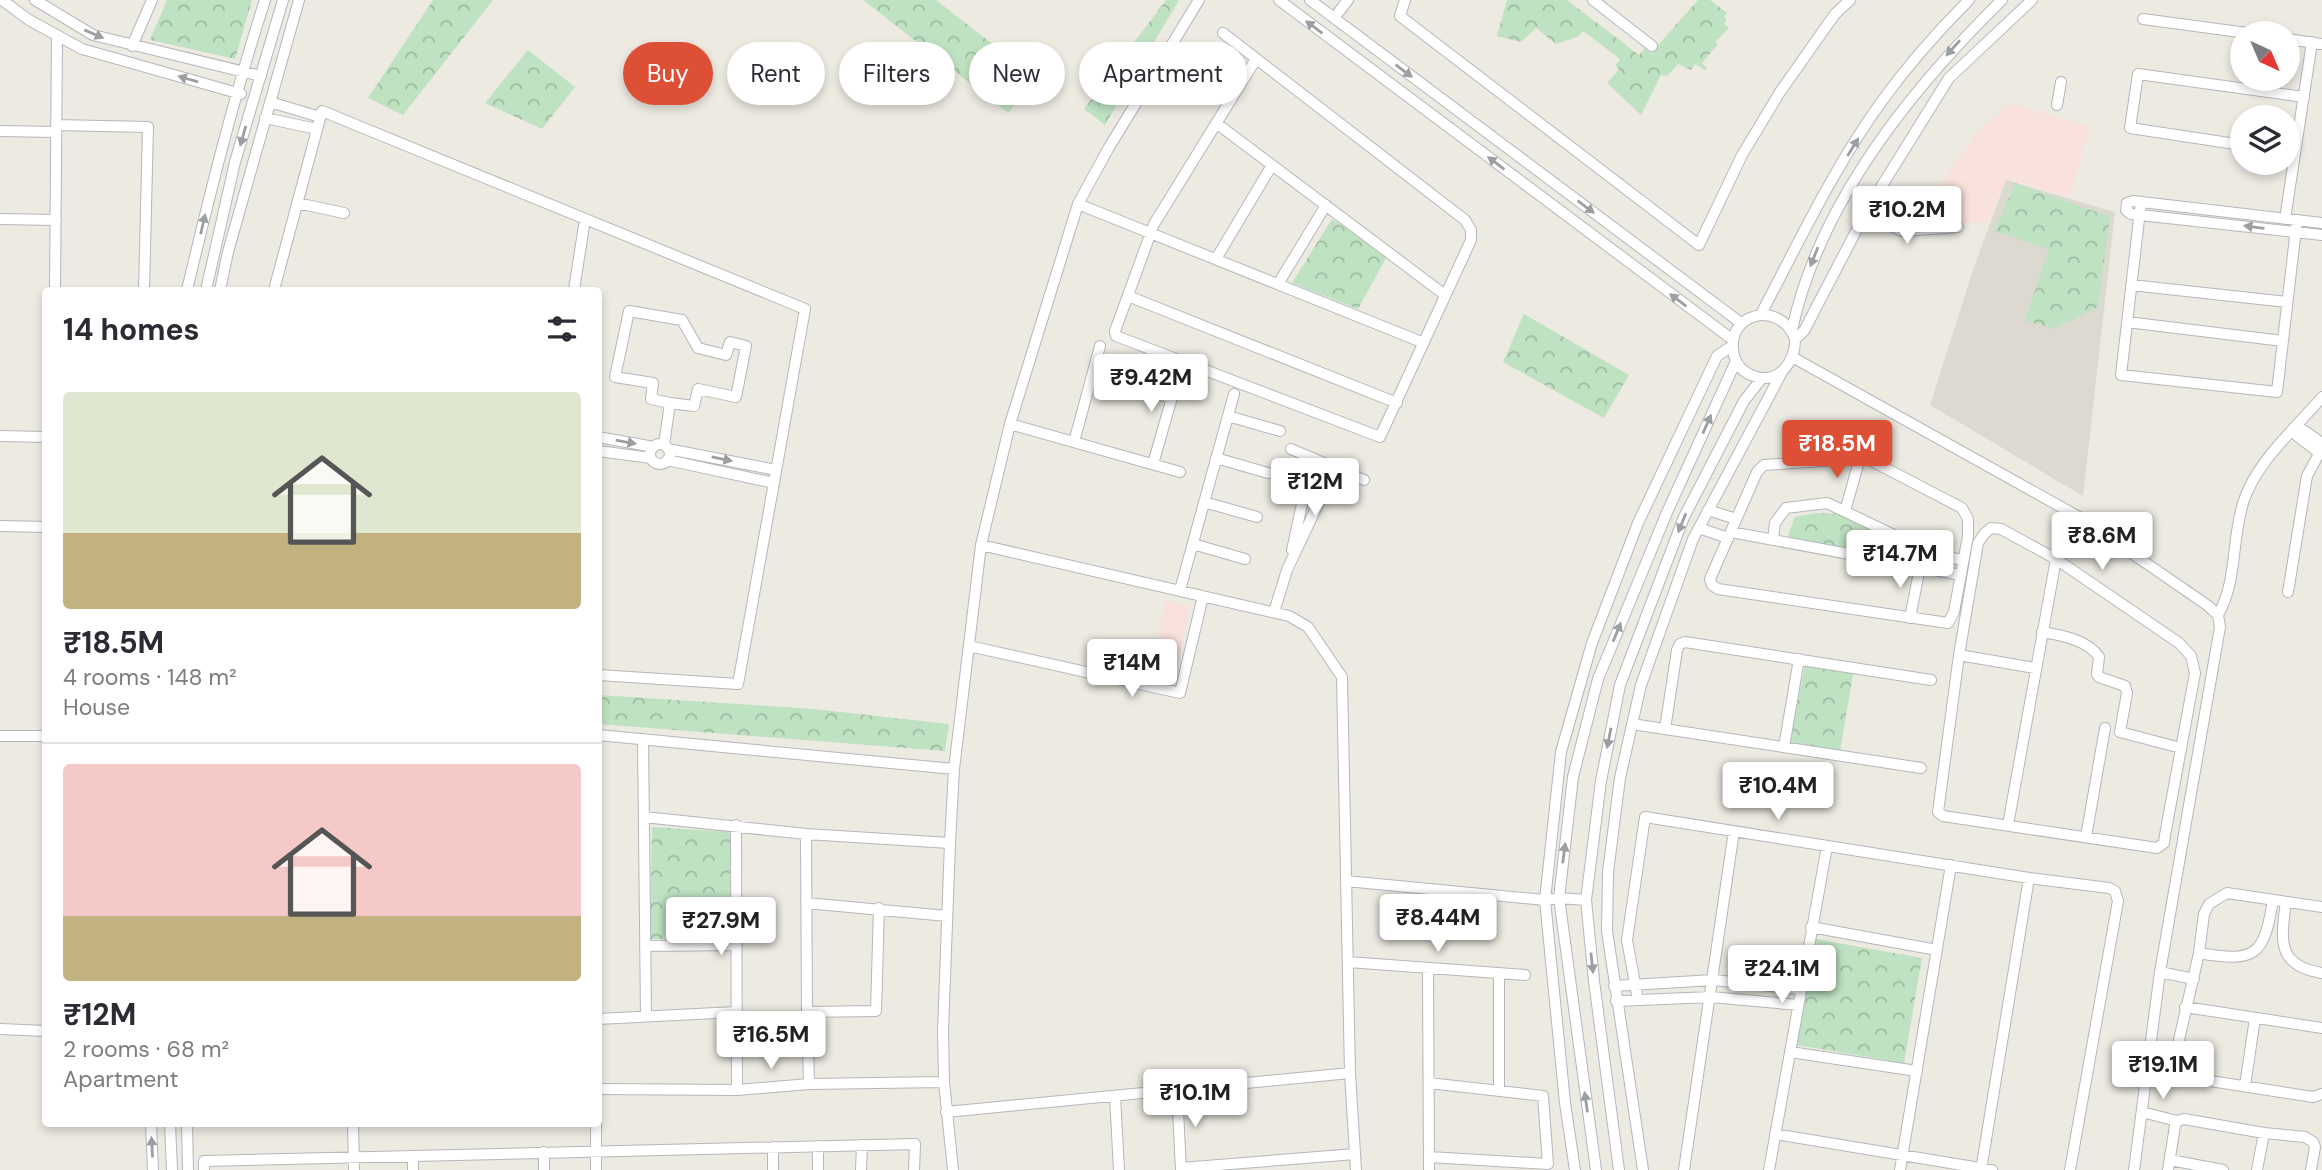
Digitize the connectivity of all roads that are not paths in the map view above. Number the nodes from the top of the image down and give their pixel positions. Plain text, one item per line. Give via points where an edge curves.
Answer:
1 (2, 0) edge
2 (35, 0) edge
3 (152, 0) edge
4 (265, 0) edge
5 (283, 0) edge
6 (299, 0) edge
7 (1199, 0) edge
8 (1279, 0) edge
9 (1310, 0) edge
10 (1331, 0) edge
11 (1348, 0) edge
12 (1405, 0) edge
13 (1593, 0) edge
14 (1850, 0) edge
15 (1969, 0) edge
16 (2002, 0) edge
17 (2032, 0) edge
18 (1323, 10) junction
19 (1334, 18) junction
20 (2143, 19) dead end
21 (2230, 31) edge
22 (1223, 33) dead end
23 (57, 35) junction
24 (2317, 43) edge
25 (132, 46) junction
26 (1652, 46) dead end
27 (1256, 59) junction
28 (242, 71) junction
29 (261, 76) junction
30 (2061, 82) dead end
31 (237, 92) junction
32 (254, 97) junction
33 (2304, 97) junction
34 (270, 102) junction
35 (2057, 104) dead end
36 (2300, 114) edge
37 (320, 117) junction
38 (265, 118) junction
39 (1216, 123) junction
40 (57, 129) junction
41 (317, 130) junction
42 (0, 131) edge
43 (2230, 143) edge
44 (1272, 165) junction
45 (2291, 175) edge
46 (298, 203) junction
47 (1078, 204) junction
48 (1326, 205) junction
49 (344, 214) dead end
50 (1864, 214) junction
51 (2139, 214) junction
52 (0, 219) edge
53 (585, 219) junction
54 (56, 220) junction
55 (2322, 223) edge
56 (2292, 224) junction
57 (1958, 228) dead end
58 (1150, 233) junction
59 (2322, 235) edge
60 (1216, 259) junction
61 (1278, 284) junction
62 (2131, 285) junction
63 (55, 287) edge
64 (144, 287) edge
65 (188, 287) edge
66 (207, 287) edge
67 (221, 287) edge
68 (276, 287) edge
69 (574, 287) edge
70 (1445, 295) junction
71 (1128, 296) junction
72 (2287, 302) junction
73 (1761, 314) junction
74 (2127, 322) junction
75 (1741, 323) junction
76 (1793, 334) junction
77 (2283, 341) junction
78 (1424, 342) junction
79 (1732, 343) junction
80 (1100, 346) dead end
81 (1794, 358) junction
82 (1736, 361) junction
83 (1782, 372) junction
84 (1179, 373) dead end
85 (1093, 377) junction
86 (1762, 378) junction
87 (1234, 394) dead end
88 (2322, 397) edge
89 (1172, 398) junction
90 (670, 403) junction
91 (1397, 403) junction
92 (1228, 416) junction
93 (1010, 424) junction
94 (2295, 429) junction
95 (1280, 430) dead end
96 (0, 436) edge
97 (42, 437) edge
98 (602, 438) edge
99 (1074, 442) junction
100 (2321, 447) edge
101 (1291, 449) dead end
102 (602, 451) edge
103 (661, 452) junction
104 (1216, 458) junction
105 (1312, 458) junction
106 (1860, 458) junction
107 (1153, 464) junction
108 (1335, 468) junction
109 (776, 470) junction
110 (1180, 471) dead end
111 (1268, 473) dead end
112 (1364, 480) dead end
113 (774, 483) junction
114 (1204, 502) junction
115 (1708, 510) junction
116 (1845, 511) junction
117 (1257, 517) dead end
118 (2079, 517) junction
119 (1736, 519) junction
120 (0, 526) edge
121 (42, 527) edge
122 (1699, 528) junction
123 (1729, 535) junction
124 (1773, 540) junction
125 (1193, 544) junction
126 (981, 545) junction
127 (1245, 559) dead end
128 (2056, 559) junction
129 (1963, 561) junction
130 (1920, 567) junction
131 (1287, 570) junction
132 (1961, 575) junction
133 (1180, 590) junction
134 (2288, 592) dead end
135 (1203, 596) junction
136 (1274, 612) junction
137 (2218, 615) junction
138 (1910, 618) junction
139 (2042, 632) junction
140 (968, 646) junction
141 (1959, 655) junction
142 (1799, 659) junction
143 (2035, 668) junction
144 (602, 675) edge
145 (1931, 680) dead end
146 (1632, 723) junction
147 (2105, 728) dead end
148 (1665, 729) junction
149 (602, 735) edge
150 (0, 736) edge
151 (42, 736) edge
152 (643, 740) junction
153 (1784, 747) junction
154 (2181, 748) junction
155 (1921, 768) dead end
156 (954, 769) junction
157 (644, 817) junction
158 (736, 825) junction
159 (2008, 825) junction
160 (1734, 831) junction
161 (806, 834) junction
162 (2085, 837) junction
163 (950, 843) junction
164 (1827, 846) junction
165 (1951, 865) junction
166 (2029, 878) junction
167 (1346, 881) junction
168 (1559, 898) junction
169 (1545, 900) junction
170 (1586, 900) junction
171 (2273, 900) junction
172 (2286, 902) junction
173 (806, 903) junction
174 (2322, 907) edge
175 (879, 908) junction
176 (947, 916) junction
177 (1811, 927) junction
178 (736, 945) junction
179 (645, 946) junction
180 (1937, 950) junction
181 (2199, 953) junction
182 (1348, 962) junction
183 (1428, 970) junction
184 (2160, 972) junction
185 (2322, 973) edge
186 (1499, 974) junction
187 (1525, 975) dead end
188 (1713, 979) junction
189 (2194, 979) junction
190 (1634, 984) junction
191 (1614, 986) junction
192 (1801, 989) junction
193 (1711, 997) junction
194 (1639, 1000) junction
195 (1616, 1001) junction
196 (1798, 1005) junction
197 (2185, 1007) junction
198 (736, 1012) junction
199 (807, 1012) junction
200 (646, 1016) junction
201 (602, 1018) edge
202 (2255, 1018) junction
203 (2322, 1028) edge
204 (0, 1029) edge
205 (42, 1031) edge
206 (1790, 1052) junction
207 (1917, 1070) junction
208 (1350, 1073) junction
209 (944, 1082) junction
210 (1429, 1083) junction
211 (809, 1084) junction
212 (2245, 1086) junction
213 (602, 1089) edge
214 (737, 1090) junction
215 (1177, 1090) junction
216 (1499, 1091) junction
217 (2322, 1094) edge
218 (1115, 1096) junction
219 (946, 1112) junction
220 (2142, 1112) junction
221 (2177, 1121) junction
222 (150, 1127) edge
223 (170, 1127) edge
224 (187, 1127) edge
225 (353, 1127) edge
226 (596, 1127) edge
227 (2264, 1133) junction
228 (1775, 1134) junction
229 (862, 1145) junction
230 (818, 1146) junction
231 (773, 1147) junction
232 (596, 1152) junction
233 (544, 1153) junction
234 (1355, 1154) junction
235 (1902, 1154) junction
236 (413, 1156) junction
237 (354, 1157) junction
238 (1429, 1157) junction
239 (301, 1164) edge
240 (2169, 1165) edge
241 (1181, 1169) edge
242 (1985, 1169) edge
243 (153, 1170) edge
244 (172, 1170) edge
245 (188, 1170) edge
246 (204, 1170) edge
247 (354, 1170) edge
248 (413, 1170) edge
249 (544, 1170) edge
250 (596, 1170) edge
251 (773, 1170) edge
252 (818, 1170) edge
253 (861, 1170) edge
254 (914, 1170) edge
255 (953, 1170) edge
256 (1119, 1170) edge
257 (1356, 1170) edge
258 (1429, 1170) edge
259 (1575, 1170) edge
260 (1596, 1170) edge
261 (1619, 1170) edge
262 (1643, 1170) edge
263 (1684, 1170) edge
264 (1769, 1170) edge
265 (1900, 1170) edge
266 (2070, 1170) edge
267 (2134, 1170) edge
268 (2223, 1170) edge
269 (2257, 1170) edge
270 (2311, 1170) edge

1 - 23 street
2 -> 25 street via 93,35
3 - 25 street
4 - 28 street
5 - 29 street
6 - 34 street
7 - 47 street
79 -> 8 street
9 - 18 street
10 - 18 street
11 - 19 street
12 - 14 street via 1400,16 1699,245 1742,155 1780,92
13 - 26 street
73 -> 15 street via 1812,216 1881,102 1934,35
16 -> 76 street via 1954,47 1896,116 1857,177 1822,237 1802,287
17 - 50 street via 1949,78
18 - 19 street
19 -> 75 street
20 - 21 street
22 - 27 street
31 -> 23 street via 82,49
23 - 40 street
24 - 33 street
25 - 28 street
27 - 39 street
27 - 70 street via 1465,220 1471,240
28 - 29 street
28 - 31 street
29 - 32 street
30 - 35 street
31 - 32 street
65 -> 31 street
32 -> 66 street
33 - 36 street
33 - 43 street via 2138,74 2130,128
34 - 37 street
34 - 38 street
37 - 41 street
37 - 53 street via 322,111
38 - 41 street
38 - 67 street
39 - 44 street
39 - 58 street
40 - 42 street
40 - 54 street
40 - 64 street via 148,127
41 - 46 street
44 - 48 street
44 - 60 street
45 - 56 street
46 - 49 street
46 - 68 street
47 - 58 street
47 - 93 street
48 - 61 street
48 - 70 street
50 - 57 street via 1902,231
50 - 76 street via 1804,331
56 -> 51 street
51 - 56 street via 2126,210 2129,201
51 - 62 street
52 - 54 street
53 - 69 street
53 - 109 street via 805,309
54 - 63 street
55 - 56 street
56 - 59 street
56 - 72 street
58 - 60 street
58 - 71 street
60 - 61 street
61 - 78 street
62 - 72 street
62 - 74 street
70 - 78 street
71 - 91 street
71 - 91 street via 1115,331 1119,339 1377,438
72 - 77 street
73 - 75 street
73 - 76 street via 1784,321
74 - 77 street
74 - 77 street via 2121,375 2277,392
75 - 79 street
76 - 81 street
78 - 91 street
79 - 82 street
79 - 169 street via 1717,356 1638,523 1592,643 1561,752
80 - 85 street
81 - 83 street
81 - 118 street
82 - 86 street via 1742,370
168 -> 82 street via 1573,777 1598,679
83 - 86 street
83 - 115 street
84 - 89 street
85 - 89 street
85 - 99 street
86 -> 170 street via 1744,401 1684,517 1620,685 1601,781
87 - 92 street
88 - 94 street
89 - 107 street
90 - 90 street via 694,406 698,389 736,397 746,346 730,342 726,355 698,348 682,320 629,311 615,377 653,383 651,399
90 - 103 street
92 - 95 street
92 - 104 street
93 - 99 street
93 - 126 street
94 - 100 street
94 - 137 street via 2249,488 2230,587
96 - 97 street
98 -> 103 street
99 - 107 street
100 - 134 street via 2307,476
101 - 105 street
102 - 103 street
103 -> 109 street
103 - 113 street
104 - 111 street
104 - 114 street
105 - 108 street
105 - 131 street
106 - 116 street
106 - 119 street via 1764,466
106 - 129 street via 1962,508 1968,519
107 - 110 street
108 - 112 street
108 - 131 street
109 - 113 street
113 - 144 street via 738,684
114 - 117 street
114 - 125 street
115 - 119 street
115 - 122 street
116 - 124 street via 1827,503 1786,508 1775,523
116 - 129 street via 1919,547
118 - 128 street
118 - 137 street
119 - 123 street
120 - 121 street
122 - 123 street
122 - 146 street via 1641,685
123 - 124 street
123 - 138 street via 1710,579 1718,589
124 - 130 street
125 - 127 street
125 - 133 street
126 - 133 street
126 - 140 street
128 - 139 street
128 - 141 street via 2001,529 1991,528 1984,534 1978,543
128 - 154 street via 2179,643 2191,656 2195,673
129 - 132 street
130 - 132 street
130 - 138 street
131 - 136 street
132 - 138 street via 1948,623
133 - 135 street
135 - 136 street
135 - 140 street via 1180,693
136 - 167 street via 1308,627 1342,677
137 - 184 street via 2220,627
139 - 143 street
139 - 154 street via 2091,648 2099,657 2099,677 2125,686 2120,732
140 - 156 street
141 - 143 street
141 - 159 street via 1936,809 1943,816
142 - 145 street
142 - 148 street via 1680,644
142 - 153 street
143 - 159 street
146 - 148 street
146 - 191 street via 1608,872 1607,932
147 - 162 street
148 - 153 street
149 - 152 street
150 - 151 street
152 - 156 street
152 - 157 street
153 - 155 street
154 - 162 street via 2160,846
156 - 163 street
157 - 158 street
157 - 179 street
158 - 161 street
158 - 178 street
159 - 162 street
160 - 164 street
160 - 188 street
160 - 190 street via 1645,817 1627,940
161 - 163 street
161 - 173 street
163 - 176 street
164 - 165 street
164 - 177 street
165 - 166 street
165 - 180 street
166 - 242 street
166 - 266 street via 2109,888 2118,901
167 - 169 street
167 - 182 street
168 - 169 street
168 - 170 street
260 -> 168 street
169 - 259 street
170 -> 261 street
171 - 172 street
171 - 181 street via 2267,936 2256,951 2229,957
171 - 181 street via 2227,893 2209,904
172 - 174 street
172 - 185 street via 2281,937 2286,953 2300,967
173 - 175 street
173 - 199 street
175 - 176 street
175 - 199 street via 876,1011
176 - 209 street
177 - 180 street
177 - 192 street
178 - 179 street
178 - 198 street
179 - 200 street
180 - 207 street
181 - 189 street
182 - 183 street
182 - 208 street
183 - 186 street
183 - 210 street
184 - 189 street
184 - 220 street
186 - 187 street
186 - 216 street
188 - 190 street
188 - 192 street
188 - 193 street
189 - 197 street
190 - 191 street
190 - 194 street
191 - 195 street
192 - 196 street
193 - 194 street
193 - 196 street
193 - 263 street
194 - 195 street
195 - 262 street
196 - 206 street
197 - 202 street
197 - 212 street via 2176,1072
198 - 200 street
198 - 214 street
199 - 211 street
200 - 201 street
202 - 203 street
202 - 212 street
204 - 205 street
206 - 207 street
206 - 228 street
207 - 235 street
208 - 215 street
208 - 234 street
209 - 211 street
209 - 219 street
210 - 216 street
210 - 238 street
211 - 214 street
212 - 217 street via 2313,1097
213 - 214 street
215 - 218 street
215 - 241 street
216 - 238 street via 1543,1096 1548,1164
218 - 219 street
218 - 256 street
219 - 255 street
220 - 221 street
220 - 267 street
221 - 227 street
221 - 240 street
243 -> 222 street
223 - 244 street
224 - 245 street
225 - 237 street
226 - 232 street
227 - 269 street
227 - 270 street via 2313,1142
228 - 235 street
228 - 264 street
229 - 230 street
229 - 253 street
229 - 254 street via 915,1144
230 - 231 street
230 - 252 street
231 - 232 street
231 - 251 street
232 - 233 street
232 - 250 street
233 - 236 street
233 - 249 street
234 - 241 street
234 - 257 street
235 - 242 street
235 - 265 street
236 - 237 street
236 - 248 street
237 - 239 street
237 - 247 street
238 - 258 street
239 - 246 street via 204,1161
240 - 268 street

